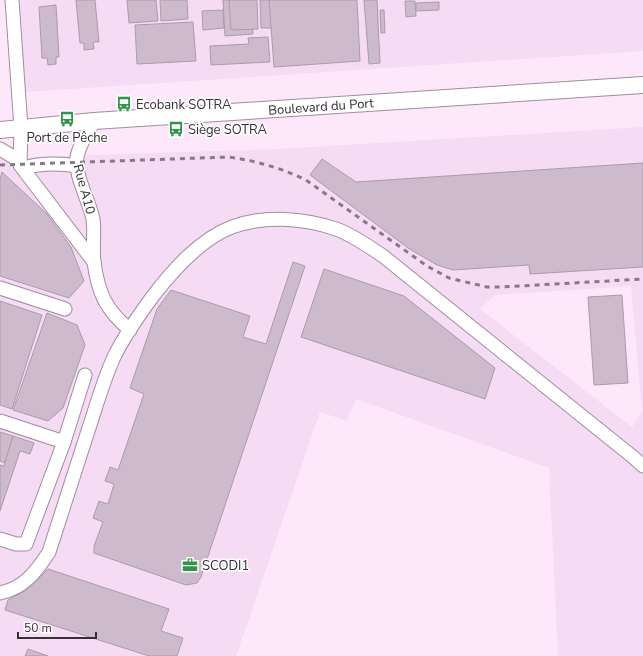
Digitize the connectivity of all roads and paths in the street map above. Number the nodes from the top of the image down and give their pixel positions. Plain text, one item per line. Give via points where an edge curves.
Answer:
1 (8, 3) edge
2 (643, 84) edge
3 (94, 121) junction
4 (21, 128) junction
5 (0, 130) edge
6 (0, 149) edge
7 (22, 165) junction
8 (77, 166) junction
9 (94, 262) junction
10 (0, 288) edge
11 (65, 309) dead end
12 (130, 330) junction
13 (85, 375) dead end
14 (0, 421) edge
15 (64, 442) junction
16 (643, 466) edge
17 (0, 539) edge
18 (0, 593) edge

1 - 4 street
2 - 3 main road, Boulevard du Port
3 - 4 main road, Boulevard du Port
3 - 8 street, Rue A10 via 78,151
4 - 5 main road, Boulevard du Port
4 - 7 street
6 - 7 street, Rue A10
7 - 8 street
7 - 9 street, Rue A10
8 - 9 street, Rue A10 via 93,219
9 - 12 street, Rue A10 via 106,304 112,314
10 - 11 street
12 - 16 street via 164,282 185,259 208,240 231,227 258,221 285,220 310,222 337,229 383,256
12 - 18 street via 114,357 103,387 49,552 38,570 24,583
13 - 15 street
14 - 15 street
15 - 17 street via 26,544

